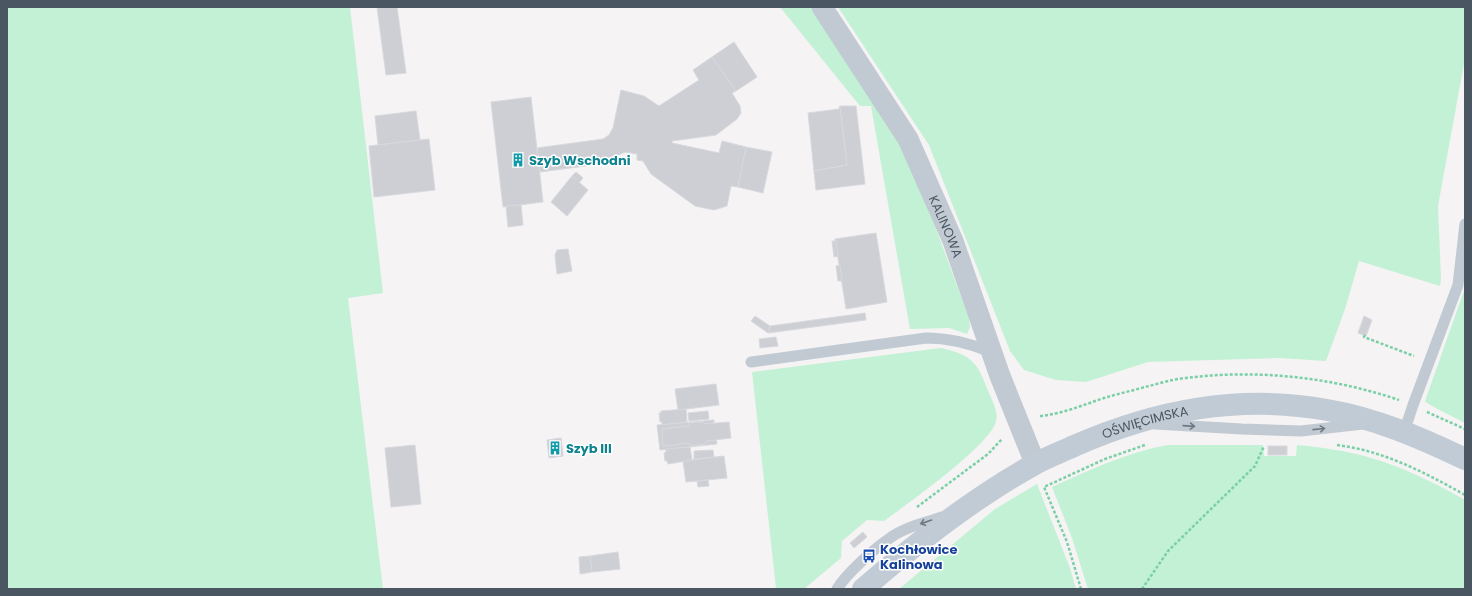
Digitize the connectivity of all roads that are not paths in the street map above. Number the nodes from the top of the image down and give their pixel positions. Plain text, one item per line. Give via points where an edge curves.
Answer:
1 (822, 7) edge
2 (1465, 224) edge
3 (991, 352) junction
4 (751, 362) dead end
5 (1404, 432) junction
6 (1465, 459) edge
7 (1035, 463) junction
8 (963, 509) junction
9 (837, 589) edge
10 (862, 589) edge

1 - 3 street, KALINOWA via 908,139 953,241
2 - 5 lane via 1458,285
3 - 4 lane via 965,342 946,338 926,338
3 - 7 street, KALINOWA
5 - 6 street, OŚWIĘCIMSKA
5 - 7 street, OŚWIĘCIMSKA via 1327,410 1257,403 1207,406 1137,423 1097,436
7 - 8 street, OŚWIĘCIMSKA
8 -> 9 lane via 890,538 844,577
8 - 10 street, OŚWIĘCIMSKA

